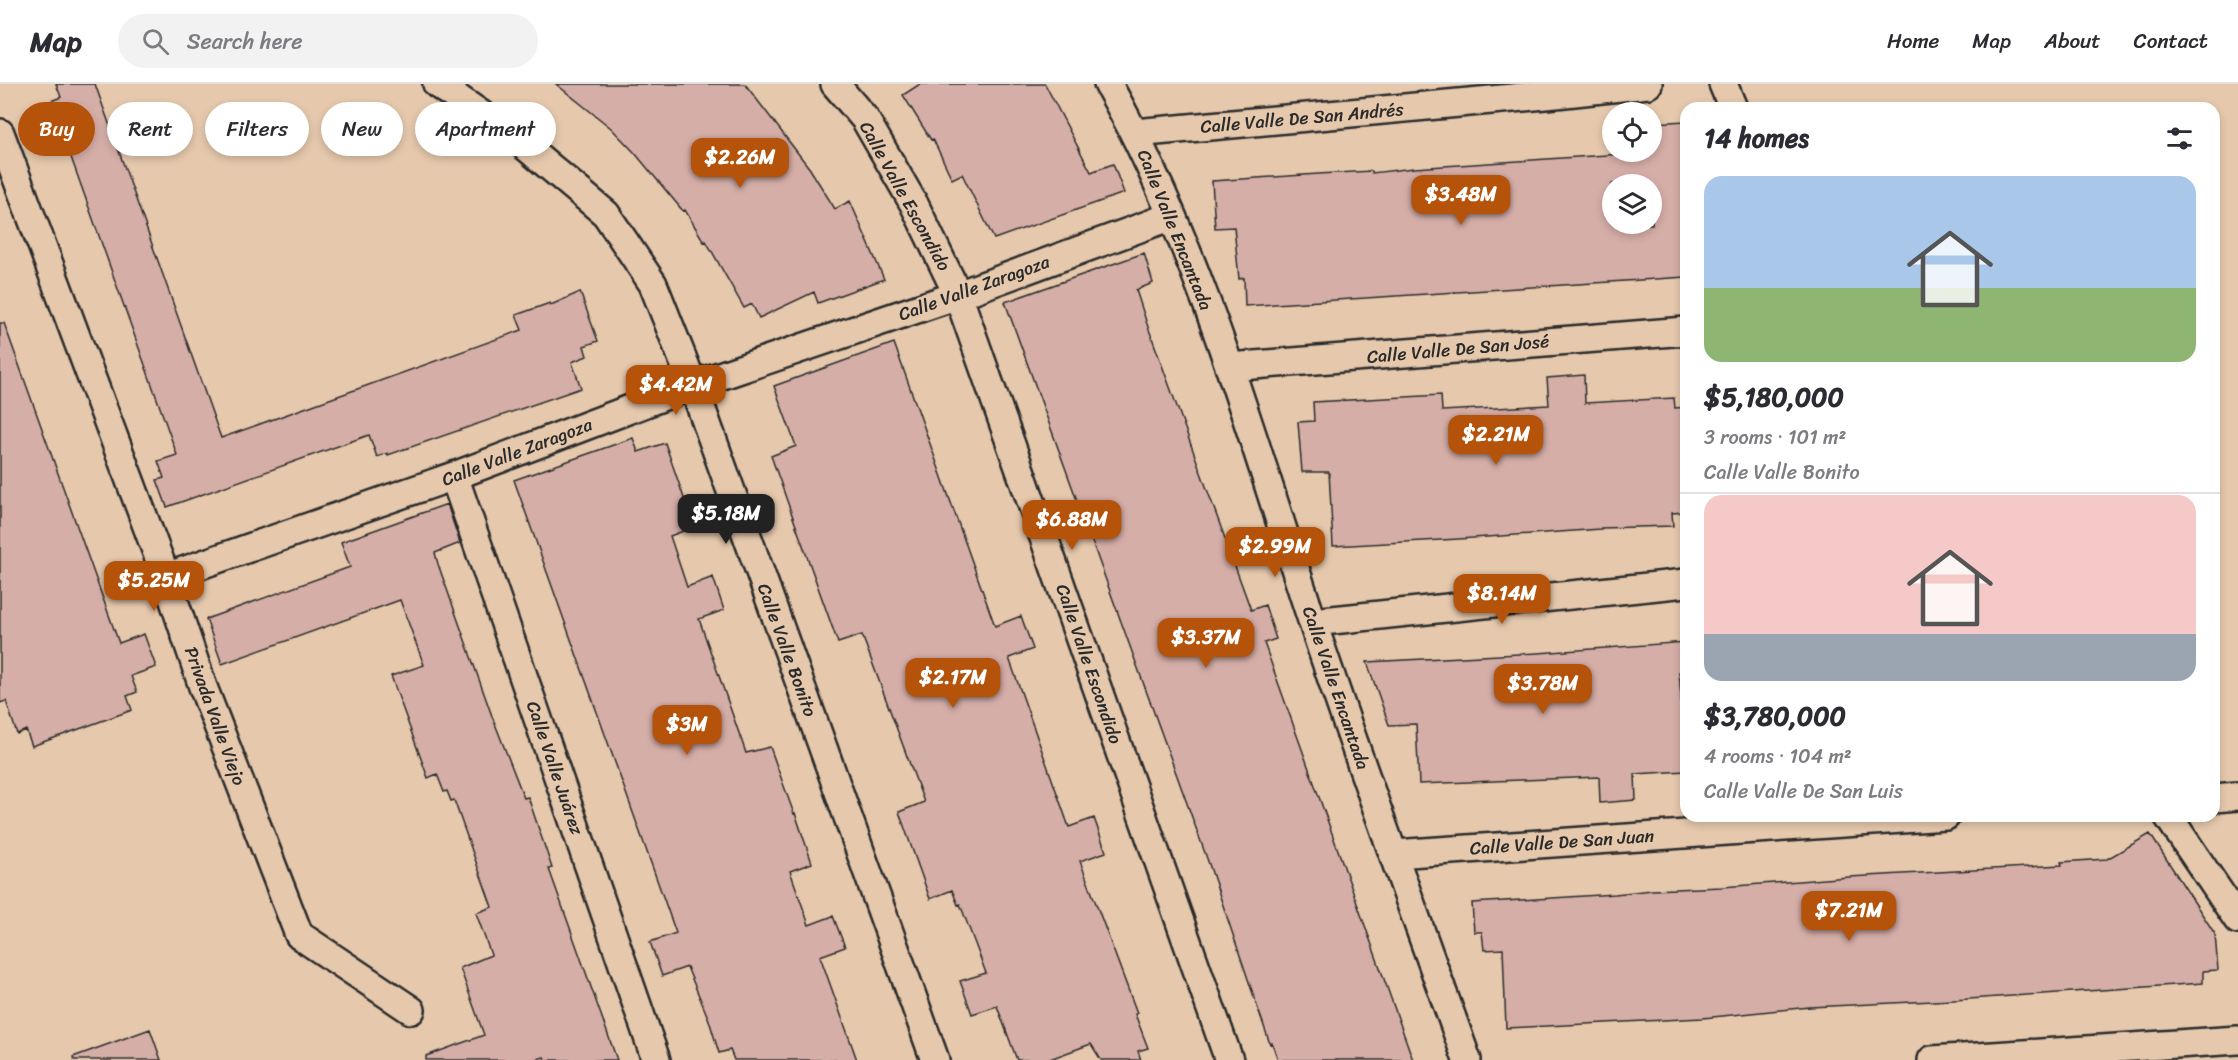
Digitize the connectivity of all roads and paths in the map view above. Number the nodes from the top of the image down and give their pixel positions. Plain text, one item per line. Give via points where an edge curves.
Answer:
1 (437, 84) edge
2 (835, 84) edge
3 (1108, 84) edge
4 (1648, 84) edge
5 (1723, 84) edge
6 (1549, 89) edge
7 (1730, 102) edge
8 (0, 133) edge
9 (1135, 133) junction
10 (1172, 216) junction
11 (958, 295) junction
12 (1680, 331) edge
13 (1229, 368) junction
14 (693, 385) junction
15 (454, 476) junction
16 (166, 578) junction
17 (1680, 584) edge
18 (1313, 622) junction
19 (2238, 796) edge
20 (2220, 798) edge
21 (1859, 822) edge
22 (2172, 822) edge
23 (1394, 854) junction
24 (2238, 920) edge
25 (411, 1010) dead end
26 (2238, 1040) edge
27 (656, 1060) edge
28 (934, 1060) edge
29 (1229, 1060) edge
30 (1467, 1060) edge
31 (1932, 1060) edge

1 - 14 street, Calle Valle Bonito via 518,140 606,214 653,284
2 - 11 street, Calle Valle Escondido via 865,119 909,195
3 - 9 street, Calle Valle Encantada
4 - 6 street, Calle Valle De San Andrés
5 - 7 street
6 - 9 street, Calle Valle De San Andrés
8 - 16 street, Privada Valle Viejo
9 - 10 street, Calle Valle Encantada
10 - 11 street, Calle Valle Zaragoza
10 - 13 street, Calle Valle Encantada
11 - 14 street, Calle Valle Zaragoza
11 - 29 street, Calle Valle Escondido
12 - 13 street, Calle Valle De San José
13 - 18 street, Calle Valle Encantada
14 - 15 street, Calle Valle Zaragoza
14 - 28 street, Calle Valle Bonito
15 - 16 street, Calle Valle Zaragoza
15 - 27 street, Calle Valle Juárez
16 - 25 street, Privada Valle Viejo via 203,687 299,934
17 - 18 street
18 - 23 street, Calle Valle Encantada
19 - 20 street
21 - 23 street, Calle Valle De San Juan
22 - 24 street
23 - 30 street, Calle Valle Encantada
26 - 31 street

